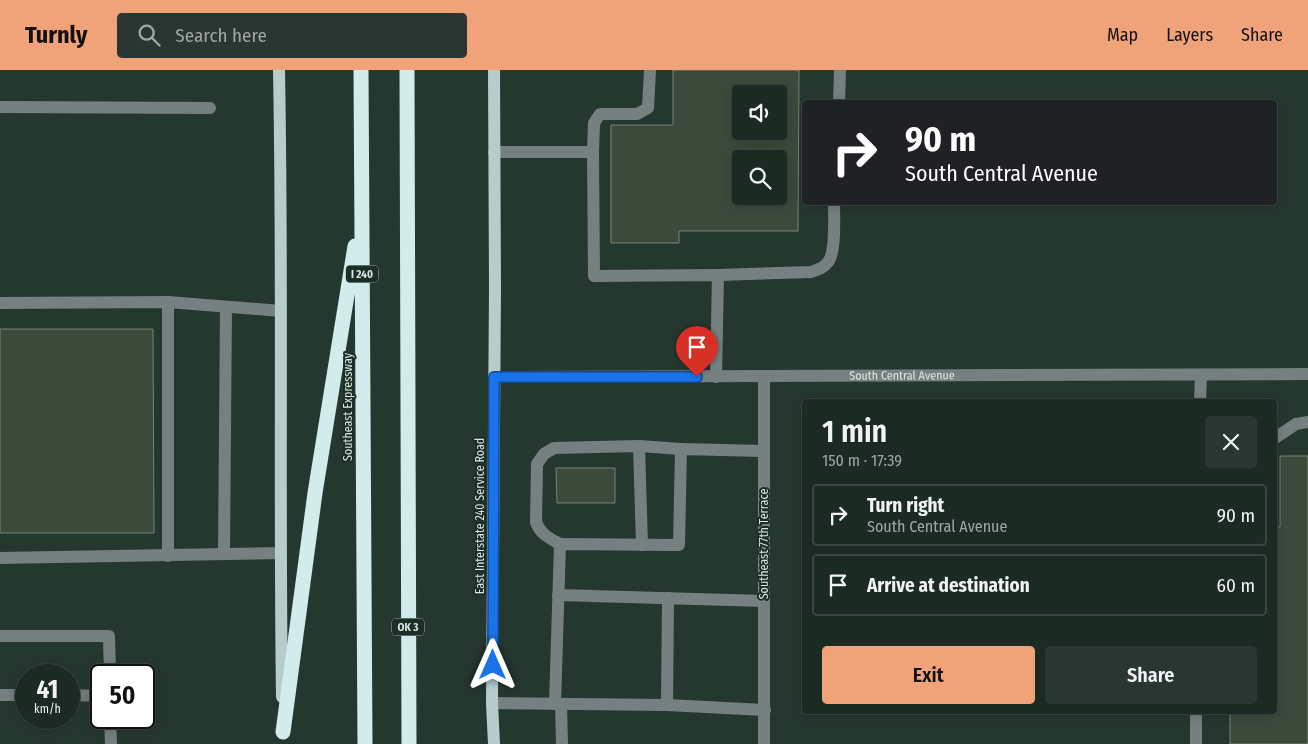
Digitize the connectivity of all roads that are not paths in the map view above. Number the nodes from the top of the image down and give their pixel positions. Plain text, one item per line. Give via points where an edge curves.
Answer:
1 (279, 70) edge
2 (361, 70) edge
3 (407, 70) edge
4 (494, 70) edge
5 (650, 70) edge
6 (840, 70) edge
7 (839, 100) edge
8 (0, 107) edge
9 (210, 108) dead end
10 (361, 119) junction
11 (494, 152) junction
12 (593, 152) junction
13 (834, 205) edge
14 (718, 275) junction
15 (168, 302) junction
16 (0, 303) edge
17 (226, 307) junction
18 (281, 311) junction
19 (1201, 374) junction
20 (1308, 374) edge
21 (494, 377) junction
22 (716, 377) junction
23 (764, 377) junction
24 (1200, 399) edge
25 (1308, 422) edge
26 (1277, 437) edge
27 (639, 446) junction
28 (681, 449) junction
29 (763, 452) junction
30 (560, 544) junction
31 (642, 545) junction
32 (224, 554) junction
33 (280, 554) junction
34 (168, 556) junction
35 (0, 558) edge
36 (558, 594) junction
37 (668, 598) junction
38 (764, 601) junction
39 (0, 636) edge
40 (110, 664) edge
41 (0, 695) edge
42 (15, 695) edge
43 (492, 703) junction
44 (558, 704) junction
45 (667, 705) junction
46 (765, 710) junction
47 (1196, 714) edge
48 (110, 729) edge
49 (283, 738) edge
50 (409, 738) edge
51 (111, 744) edge
52 (366, 744) edge
53 (494, 744) edge
54 (562, 744) edge
55 (764, 744) edge
56 (1196, 744) edge

1 - 18 main road
2 - 10 highway, Southeast Expressway / I 240
3 - 50 highway, OK 3
4 - 11 main road, East Interstate 240 Service Road
5 - 12 street via 648,108 637,114 600,114 594,123
6 - 7 street
8 - 9 street
10 - 49 highway via 355,243 315,493
10 - 52 highway, Southeast Expressway / I 240
11 - 12 street
11 - 21 main road, East Interstate 240 Service Road
12 - 14 street via 594,276
13 - 14 street via 832,249 829,261 819,269
14 - 22 street
15 - 16 street
15 - 17 street
15 - 34 street
17 - 18 street
17 - 32 street
18 - 33 main road
19 - 20 street, South Central Avenue
19 - 23 street, South Central Avenue
19 - 24 street
21 - 22 street, South Central Avenue
21 - 43 main road, East Interstate 240 Service Road
22 - 23 street, South Central Avenue
23 - 29 street, Southeast 77th Terrace
25 - 26 street via 1296,424
27 - 28 street
27 - 30 street via 554,448 544,454 537,464 536,522 542,533
27 - 31 street
28 - 29 street
28 - 31 street via 679,545
29 - 38 street, Southeast 77th Terrace
30 - 31 street
30 - 36 street
32 - 33 street
32 - 34 street
33 - 49 main road
34 - 35 street
36 - 37 street
36 - 44 street
37 - 38 street
37 - 45 street
38 - 46 street, Southeast 77th Terrace
39 - 40 street via 109,636
41 - 42 street
43 - 44 street
43 - 53 main road, East Interstate 240 Service Road
44 - 45 street
44 - 54 street
45 - 46 street
46 - 55 street, Southeast 77th Terrace
47 - 56 street
48 - 51 street

